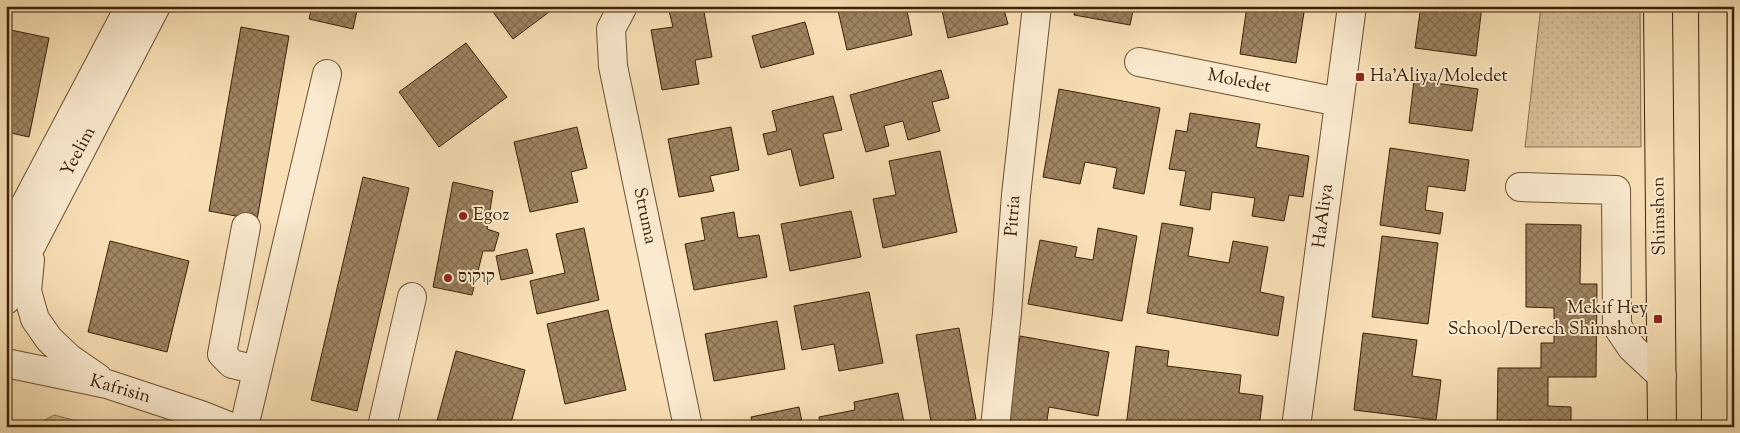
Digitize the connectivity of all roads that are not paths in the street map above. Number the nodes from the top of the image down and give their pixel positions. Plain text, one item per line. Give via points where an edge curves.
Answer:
1 (130, 6) edge
2 (156, 6) edge
3 (623, 6) edge
4 (1037, 6) edge
5 (1352, 6) edge
6 (1658, 6) edge
7 (1713, 6) edge
8 (1139, 62) dead end
9 (327, 74) dead end
10 (1339, 102) junction
11 (1520, 187) dead end
12 (246, 227) dead end
13 (6, 238) edge
14 (32, 243) junction
15 (412, 297) dead end
16 (6, 300) edge
17 (6, 363) edge
18 (257, 370) junction
19 (1662, 376) junction
20 (107, 384) junction
21 (231, 427) edge
22 (244, 427) edge
23 (382, 427) edge
24 (688, 427) edge
25 (994, 427) edge
26 (1296, 427) edge
27 (1662, 427) edge
28 (1716, 427) edge

1 - 13 street, Yeelim
2 - 14 street, Yeelim
3 - 24 street, Struma via 611,29 613,66
4 - 25 street, Pitria
5 - 10 street, HaAliya
6 - 19 main road, Shimshon
7 - 28 main road
8 - 10 street, Moledet
9 - 18 street
10 - 26 street, HaAliya
11 - 19 street via 1616,190 1617,326 1632,348
12 - 18 street via 222,354 232,364
14 - 16 street, Yeelim
14 - 20 street via 27,291 35,319 49,339 69,358
15 - 23 street
17 - 20 street, Kafrisin
18 - 22 street
19 - 27 main road, Shimshon
20 - 21 street, Kafrisin

